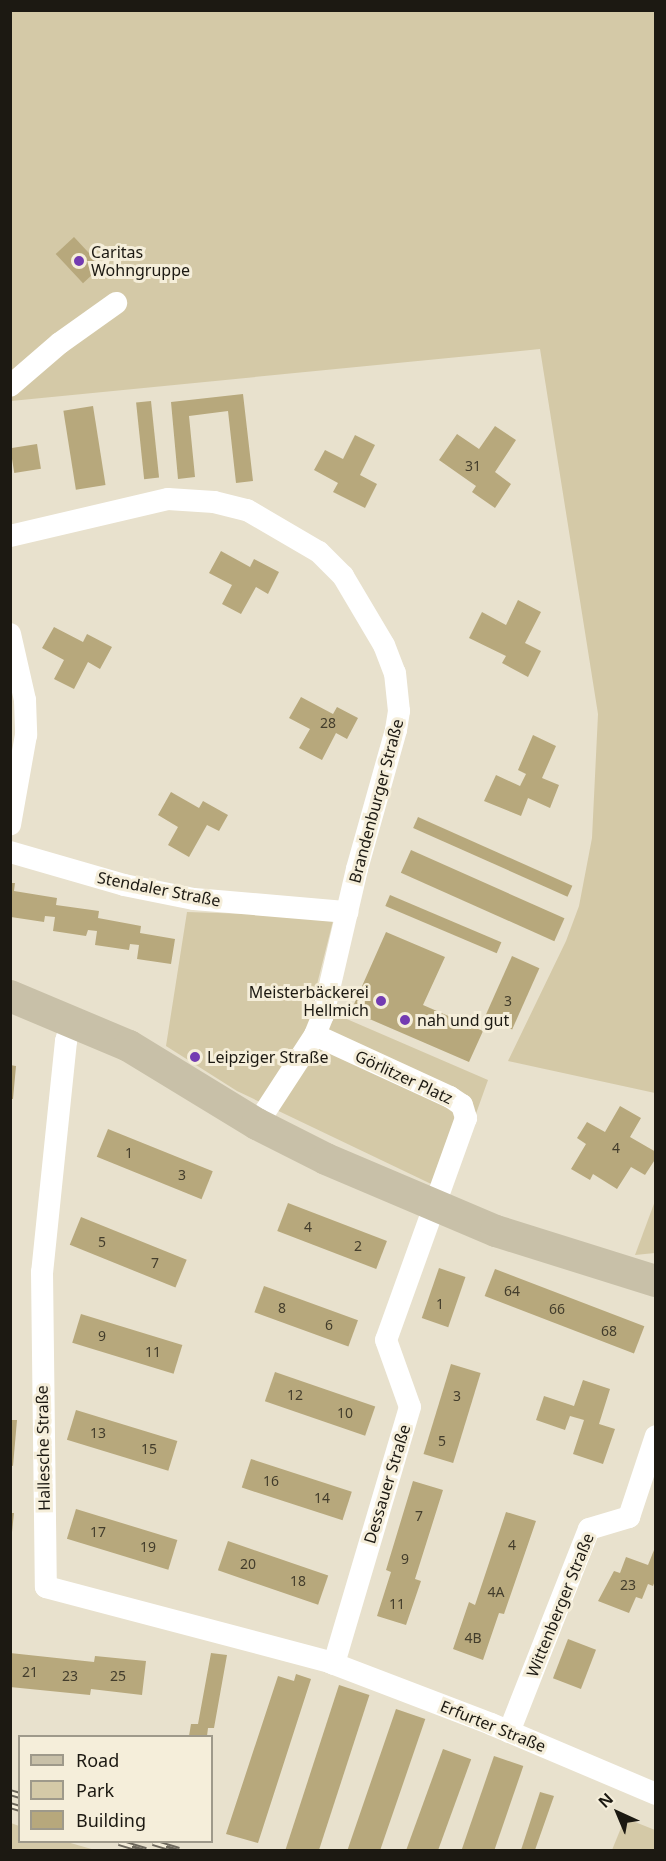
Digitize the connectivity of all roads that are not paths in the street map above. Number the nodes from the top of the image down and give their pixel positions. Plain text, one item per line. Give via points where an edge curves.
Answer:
1 (116, 303) dead end
2 (10, 386) edge
3 (10, 536) edge
4 (10, 634) edge
5 (10, 825) edge
6 (10, 852) edge
7 (347, 912) junction
8 (10, 996) edge
9 (72, 1019) junction
10 (315, 1035) junction
11 (257, 1124) junction
12 (435, 1205) junction
13 (656, 1281) edge
14 (656, 1436) edge
15 (332, 1663) junction
16 (509, 1732) junction
17 (656, 1794) edge

1 - 2 street via 60,343
3 - 7 street, Brandenburger Straße via 168,499 214,502 247,510 291,532 343,576 384,645 395,673 399,711 389,762
4 - 5 street via 25,700 26,735
6 - 7 street, Stendaler Straße via 91,877 194,899
7 - 10 street, Brandenburger Straße
8 - 9 main road
9 - 11 main road via 129,1046
9 - 15 street, Hallesche Straße via 66,1041 42,1272 46,1587
10 - 11 street, Brandenburger Straße
10 - 12 street, Görlitzer Platz via 462,1105 466,1118
11 - 12 main road via 326,1159
12 - 13 main road via 496,1231
12 - 15 street, Dessauer Straße via 386,1340 410,1407
14 - 16 street, Wittenberger Straße via 629,1517 589,1528
15 - 16 street, Erfurter Straße
16 - 17 street, Erfurter Straße

